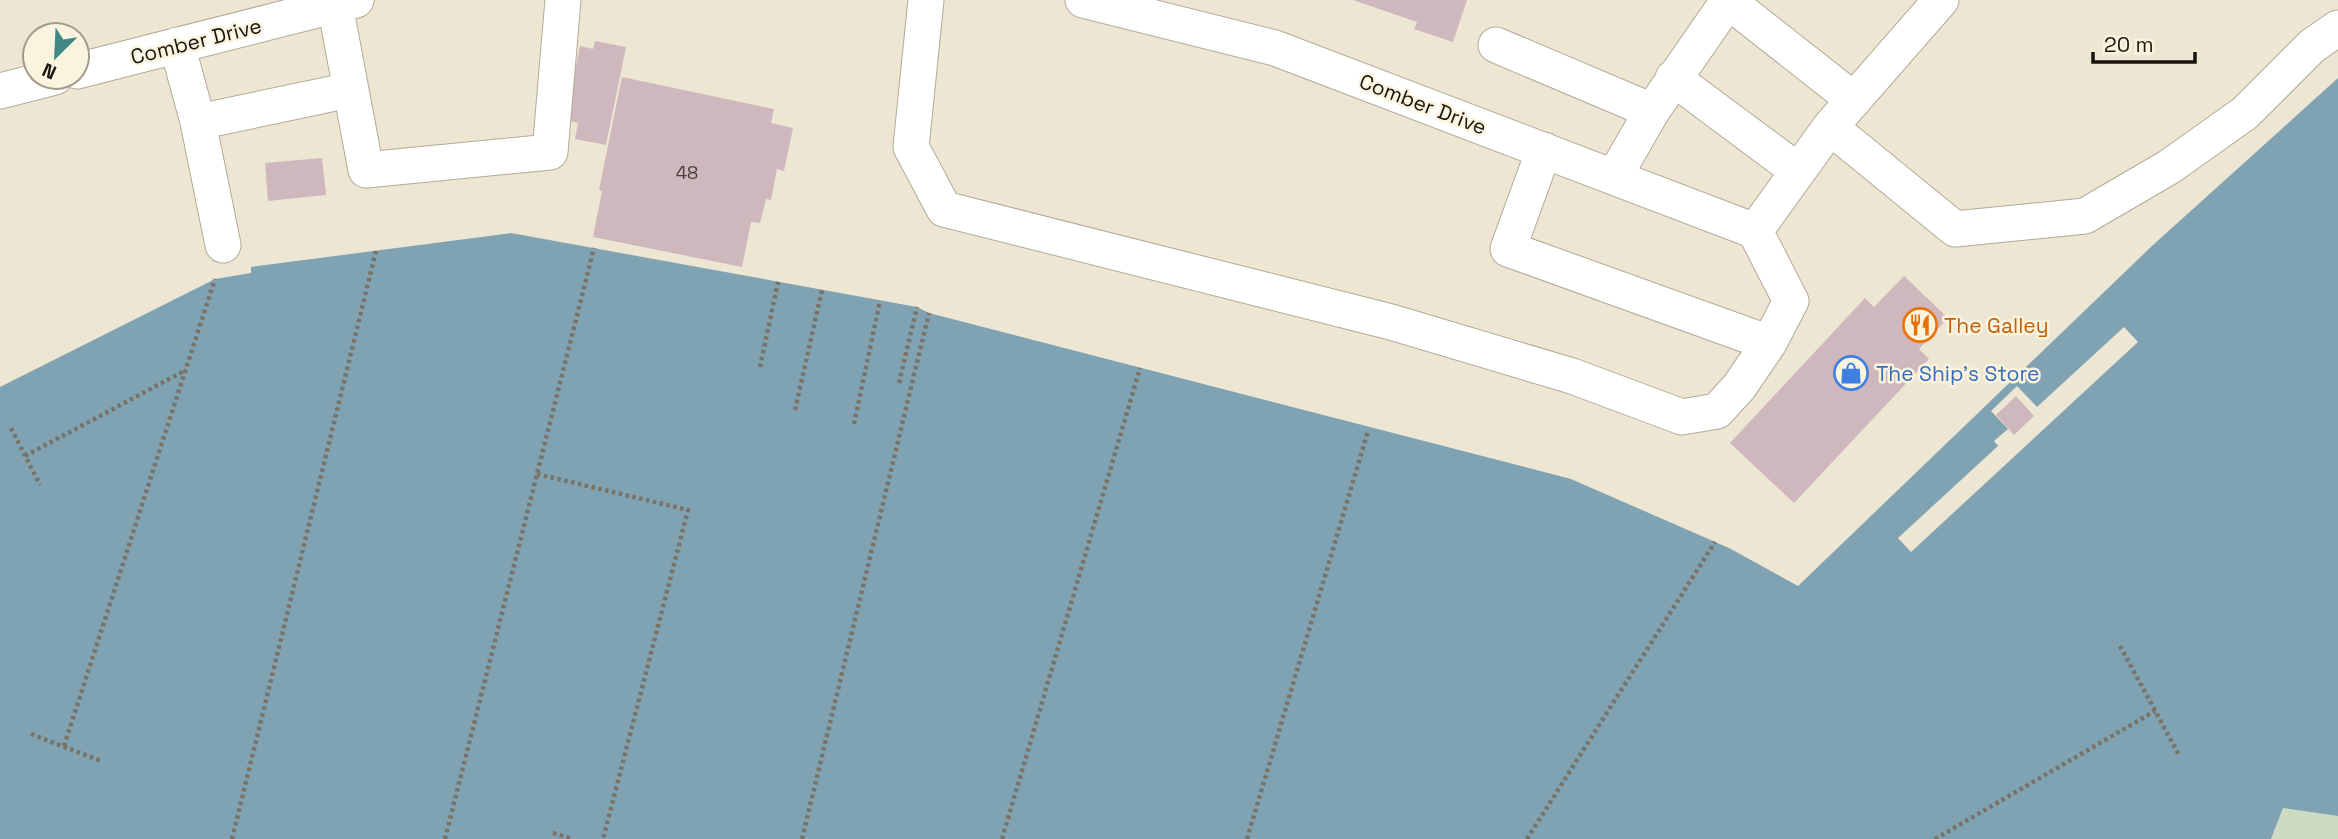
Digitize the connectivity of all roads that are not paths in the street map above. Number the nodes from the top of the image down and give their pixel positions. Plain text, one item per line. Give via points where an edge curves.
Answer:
1 (563, 0) edge
2 (926, 0) edge
3 (1083, 0) edge
4 (1941, 0) edge
5 (346, 3) edge
6 (2338, 27) edge
7 (177, 45) junction
8 (1496, 45) dead end
9 (91, 67) edge
10 (1673, 78) junction
11 (21, 86) edge
12 (350, 90) junction
13 (0, 91) edge
14 (1854, 100) junction
15 (1652, 111) junction
16 (198, 122) junction
17 (1830, 127) junction
18 (1544, 150) junction
19 (1798, 171) junction
20 (1614, 177) junction
21 (1755, 231) junction
22 (223, 245) dead end
23 (1769, 342) junction

1 - 12 street via 550,152 366,170
2 - 23 street via 911,147 944,209 1391,322 1572,376 1682,417 1717,411
3 - 18 street, Comber Drive via 1275,48
4 - 14 street
5 - 7 street, Comber Drive
5 - 12 street
6 - 17 street via 2312,46 2245,113 2169,167 2085,216 1955,229
7 - 9 street, Comber Drive
7 - 16 street
8 - 15 street
10 - 14 street via 1728,1
10 - 15 street
10 - 19 street
11 - 13 street
12 - 16 street
14 - 17 street
15 - 20 street
16 - 22 street
17 - 19 street
18 - 20 street, Comber Drive
18 - 23 street via 1508,249
19 - 21 street
20 - 21 street, Comber Drive
21 - 23 street via 1791,301

